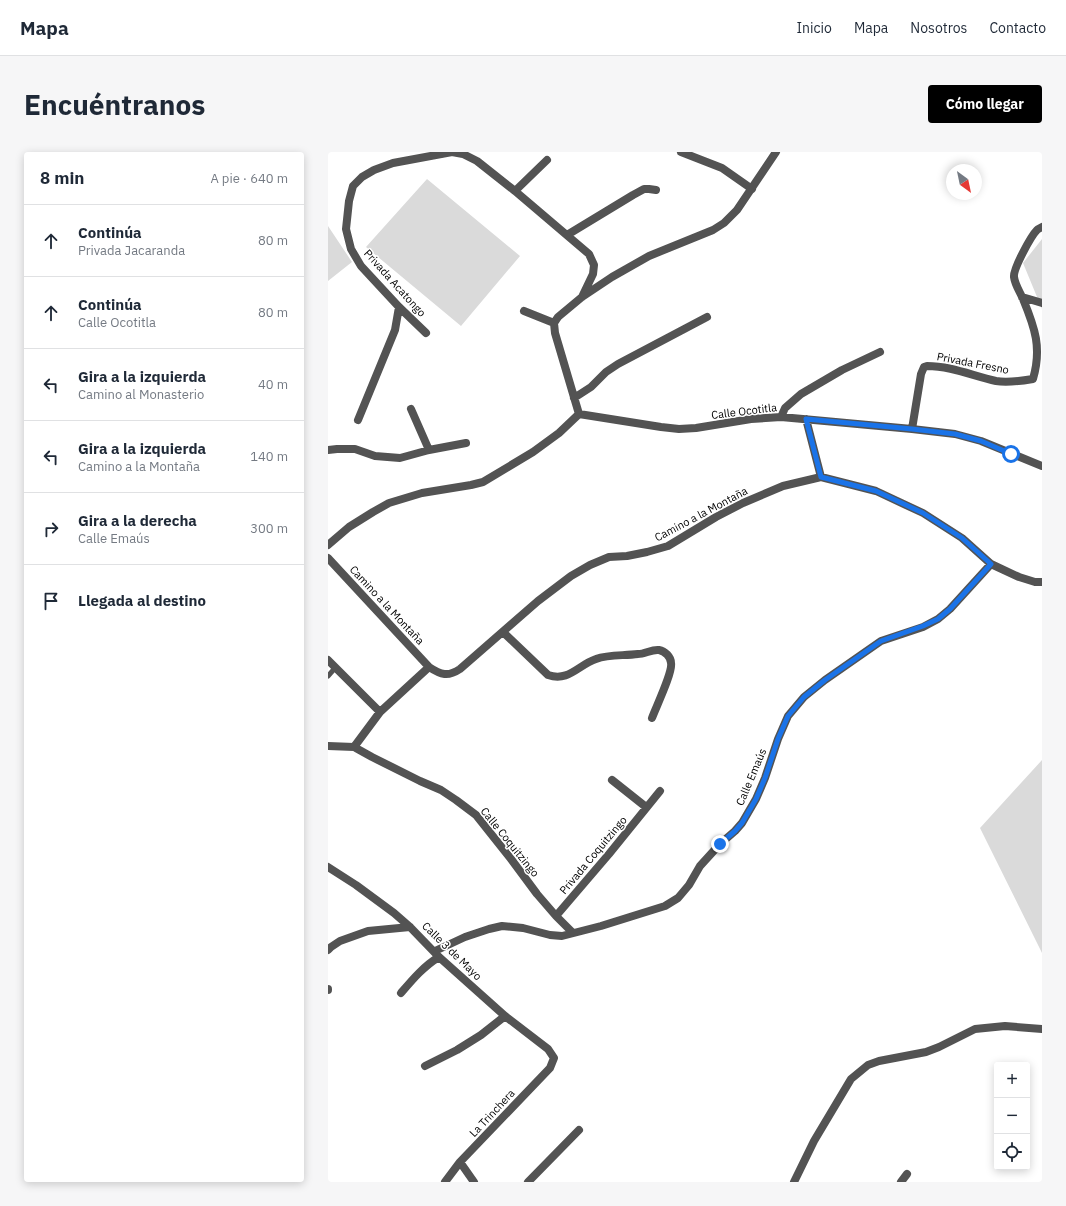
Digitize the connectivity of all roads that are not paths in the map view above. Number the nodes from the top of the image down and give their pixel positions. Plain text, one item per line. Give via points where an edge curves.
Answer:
1 (452, 152) edge
2 (681, 152) edge
3 (776, 152) edge
4 (464, 153) edge
5 (547, 160) dead end
6 (752, 189) junction
7 (656, 190) dead end
8 (515, 191) junction
9 (1042, 227) edge
10 (567, 235) junction
11 (582, 297) junction
12 (1022, 297) junction
13 (1042, 303) edge
14 (399, 307) junction
15 (524, 311) dead end
16 (707, 317) dead end
17 (554, 323) junction
18 (426, 333) dead end
19 (880, 352) dead end
20 (1033, 379) junction
21 (1042, 382) edge
22 (574, 398) junction
23 (411, 409) dead end
24 (579, 414) junction
25 (781, 417) junction
26 (806, 419) junction
27 (358, 420) dead end
28 (912, 429) junction
29 (466, 443) dead end
30 (328, 450) edge
31 (429, 450) junction
32 (1042, 466) edge
33 (821, 477) junction
34 (328, 545) edge
35 (328, 558) edge
36 (991, 564) junction
37 (1042, 582) edge
38 (503, 632) junction
39 (328, 660) edge
40 (429, 667) junction
41 (335, 668) junction
42 (328, 676) edge
43 (380, 712) junction
44 (652, 718) dead end
45 (328, 746) edge
46 (354, 747) junction
47 (612, 780) dead end
48 (660, 791) dead end
49 (646, 807) junction
50 (328, 867) edge
51 (394, 913) junction
52 (556, 916) junction
53 (410, 927) junction
54 (386, 928) junction
55 (573, 933) junction
56 (328, 950) edge
57 (437, 954) junction
58 (401, 993) dead end
59 (505, 1016) junction
60 (1042, 1029) edge
61 (554, 1058) joint
62 (425, 1066) dead end
63 (578, 1130) dead end
64 (460, 1162) junction
65 (907, 1174) dead end
66 (444, 1182) edge
67 (474, 1182) edge
68 (528, 1182) edge
69 (794, 1182) edge
70 (901, 1182) edge

1 - 4 street, Privada Acatongo
1 - 14 street, Privada Acatongo via 393,163 374,170 353,186 346,229 351,249 361,266
2 - 6 street via 722,168
3 - 6 street
4 - 8 street, Privada Acatongo
5 - 8 street
6 - 11 street via 738,210 713,230 649,256
7 - 10 street via 644,189
8 - 10 street, Privada Acatongo
9 - 12 street via 1037,230 1016,267 1014,276
10 - 11 street, Privada Acatongo via 589,254 594,265 593,274
11 - 17 street
12 - 13 street
12 - 20 street via 1035,330 1038,346
14 - 18 street, Privada Acatongo
14 - 27 street via 395,330
15 - 17 street
16 - 22 street via 618,364
17 - 22 street
19 - 25 street via 801,394 785,408
20 - 21 street, Privada Fresno
20 - 28 street, Privada Fresno via 997,381 951,369 927,366 921,374
22 - 24 street
23 - 31 street
24 - 25 street, Calle Ocotitla via 679,429
24 - 34 street via 559,434 483,482 422,493 389,503 349,527
25 - 26 street, Calle Ocotitla
26 - 28 street, Calle Ocotitla
26 - 33 street
28 - 32 street, Calle Ocotitla via 955,434 981,441
29 - 31 street
30 - 31 street via 355,449 375,456 400,458
33 - 36 street, Camino a la Montaña via 876,491 923,513 962,538
33 - 38 street, Camino a la Montaña via 783,486 743,503 668,546 627,556 609,557 590,564 538,601
35 - 40 street, Camino a la Montaña
36 - 37 street, Camino a la Montaña via 1019,577
36 - 55 street, Calle Emaús via 938,619 881,641 804,697 788,716 756,799 742,823 700,866 678,898 665,906
38 - 40 street, Camino a la Montaña via 454,673 436,672
38 - 44 street via 548,675 556,678 564,677 603,657 659,650 665,653 671,662 670,671
39 - 41 street
40 - 43 street
41 - 42 lane
41 - 43 street
43 - 46 street
45 - 46 street
46 - 52 street, Calle Coquitzingo via 441,790 476,815
47 - 49 street
48 - 49 street, Privada Coquitzingo
49 - 52 street, Privada Coquitzingo
50 - 51 street, Calle 3 de Mayo
51 - 53 street, Calle 3 de Mayo
51 - 54 street
52 - 55 street, Calle Coquitzingo
53 - 54 street
53 - 57 street, Calle 3 de Mayo
54 - 56 street via 368,931 340,941
55 - 57 street, Calle Emaús via 562,936 550,935 502,926 465,937
57 - 58 street, Calle Emaús
57 - 59 street, Calle 3 de Mayo
59 - 61 street, Calle 3 de Mayo via 548,1049
59 - 62 street via 481,1035
60 - 69 street via 1005,1026 975,1029 926,1052 868,1065 851,1079 814,1141
61 - 64 street, La Trinchera via 550,1068
63 - 68 street
64 - 66 street, La Trinchera
64 - 67 street
65 - 70 street

